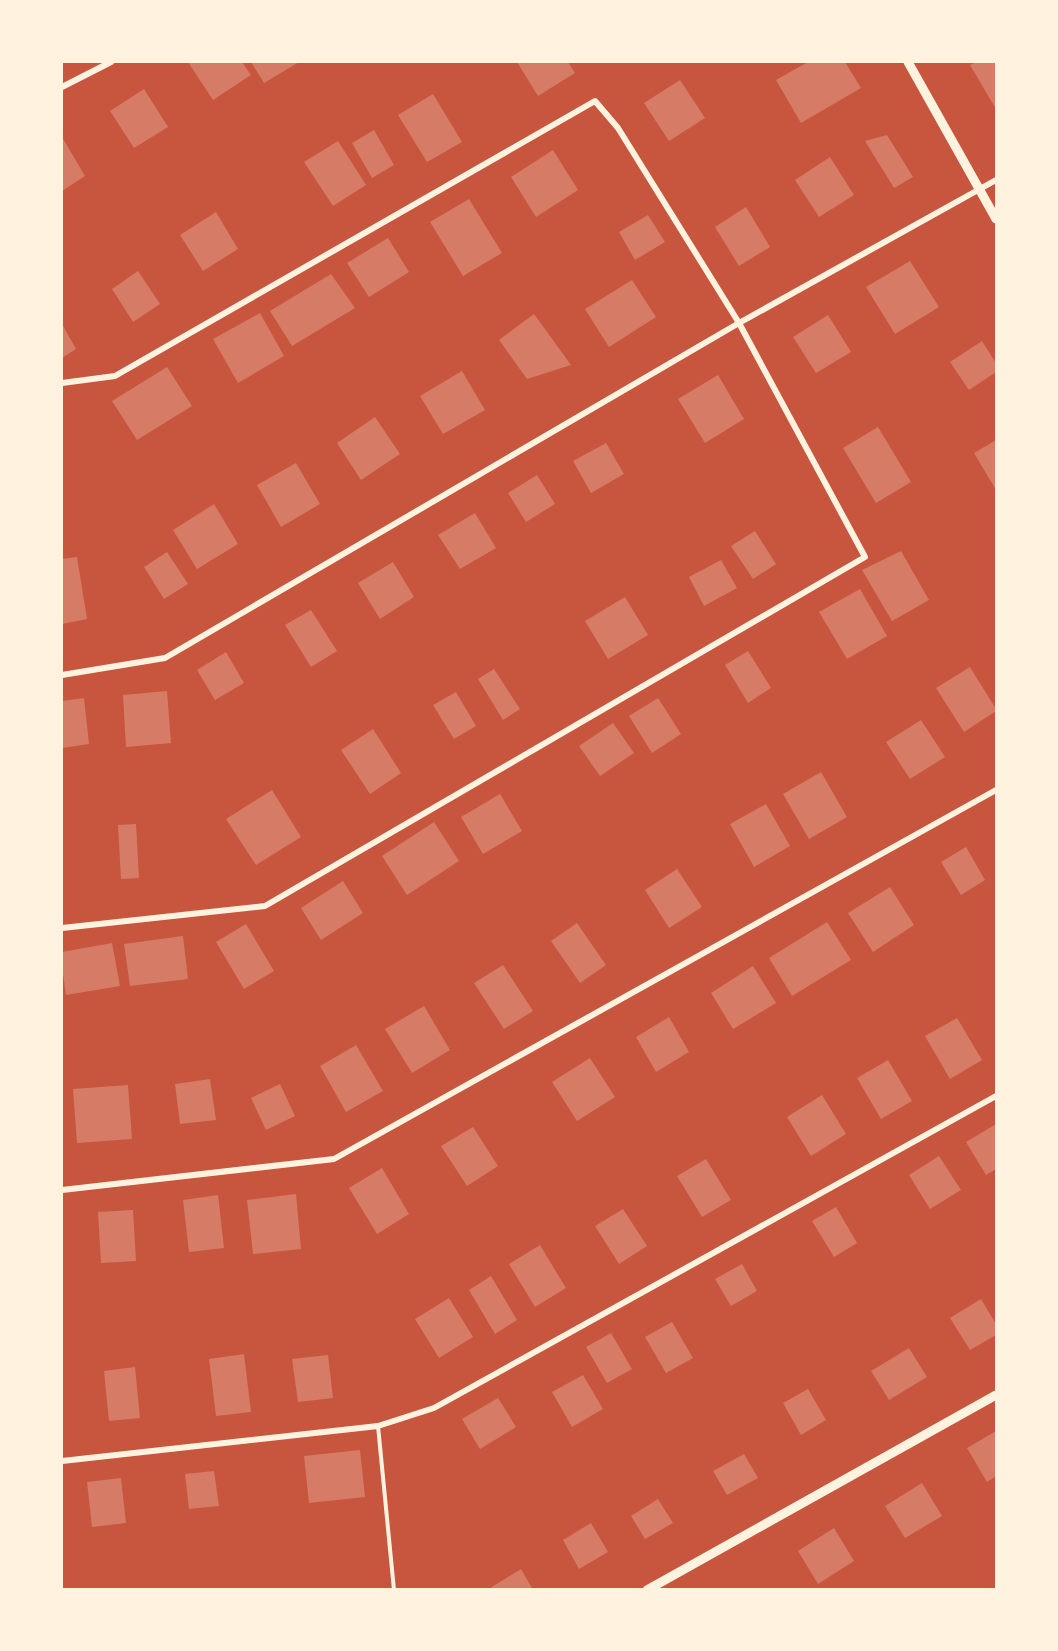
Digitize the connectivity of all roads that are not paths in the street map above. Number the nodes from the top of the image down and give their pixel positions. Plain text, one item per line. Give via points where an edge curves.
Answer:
1 (111, 62) edge
2 (908, 62) edge
3 (62, 87) edge
4 (996, 180) edge
5 (980, 190) junction
6 (996, 219) edge
7 (738, 323) junction
8 (62, 383) edge
9 (62, 675) edge
10 (996, 790) edge
11 (62, 928) edge
12 (996, 1096) edge
13 (62, 1190) edge
14 (996, 1395) edge
15 (378, 1426) junction
16 (62, 1461) edge
17 (394, 1590) edge
18 (647, 1590) edge

1 - 3 street
2 - 5 street
4 - 5 street
5 - 6 street
5 - 7 street
7 - 8 street via 618,128 595,101 115,376
7 - 9 street via 165,658
7 - 11 street via 866,557 265,906
10 - 13 street via 334,1159
12 - 15 street via 434,1408
14 - 18 street
15 - 16 street
15 - 17 lane

